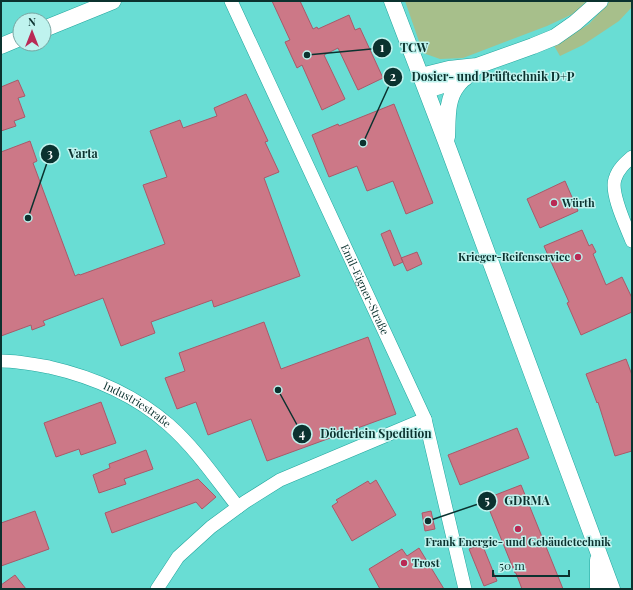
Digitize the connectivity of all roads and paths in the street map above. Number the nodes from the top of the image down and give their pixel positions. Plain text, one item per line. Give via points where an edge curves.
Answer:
1 (114, 1) edge
2 (231, 1) edge
3 (392, 1) edge
4 (600, 1) edge
5 (52, 25) edge
6 (12, 41) edge
7 (1, 46) edge
8 (478, 66) junction
9 (465, 78) junction
10 (424, 83) junction
11 (446, 142) junction
12 (632, 157) edge
13 (632, 241) edge
14 (1, 361) edge
15 (425, 419) junction
16 (238, 507) junction
17 (598, 548) junction
18 (157, 589) edge
19 (466, 589) edge
20 (598, 589) edge
21 (612, 589) edge

1 - 5 main road
2 - 15 street, Emil-Eigner-Straße
3 - 10 main road
4 - 8 main road via 575,24 555,37
6 - 7 main road
8 - 9 main road
8 - 10 main road via 449,69
9 - 10 main road
9 - 11 main road via 450,98
10 - 11 main road
11 - 17 main road
12 - 13 street via 622,166 615,179 615,194
14 - 16 street, Industriestraße via 35,364 70,372 105,385 138,402 169,425 193,450
15 - 16 street via 280,480
15 - 19 street, Emil-Eigner-Straße
16 - 18 street via 178,557
17 - 20 main road
17 - 21 main road

